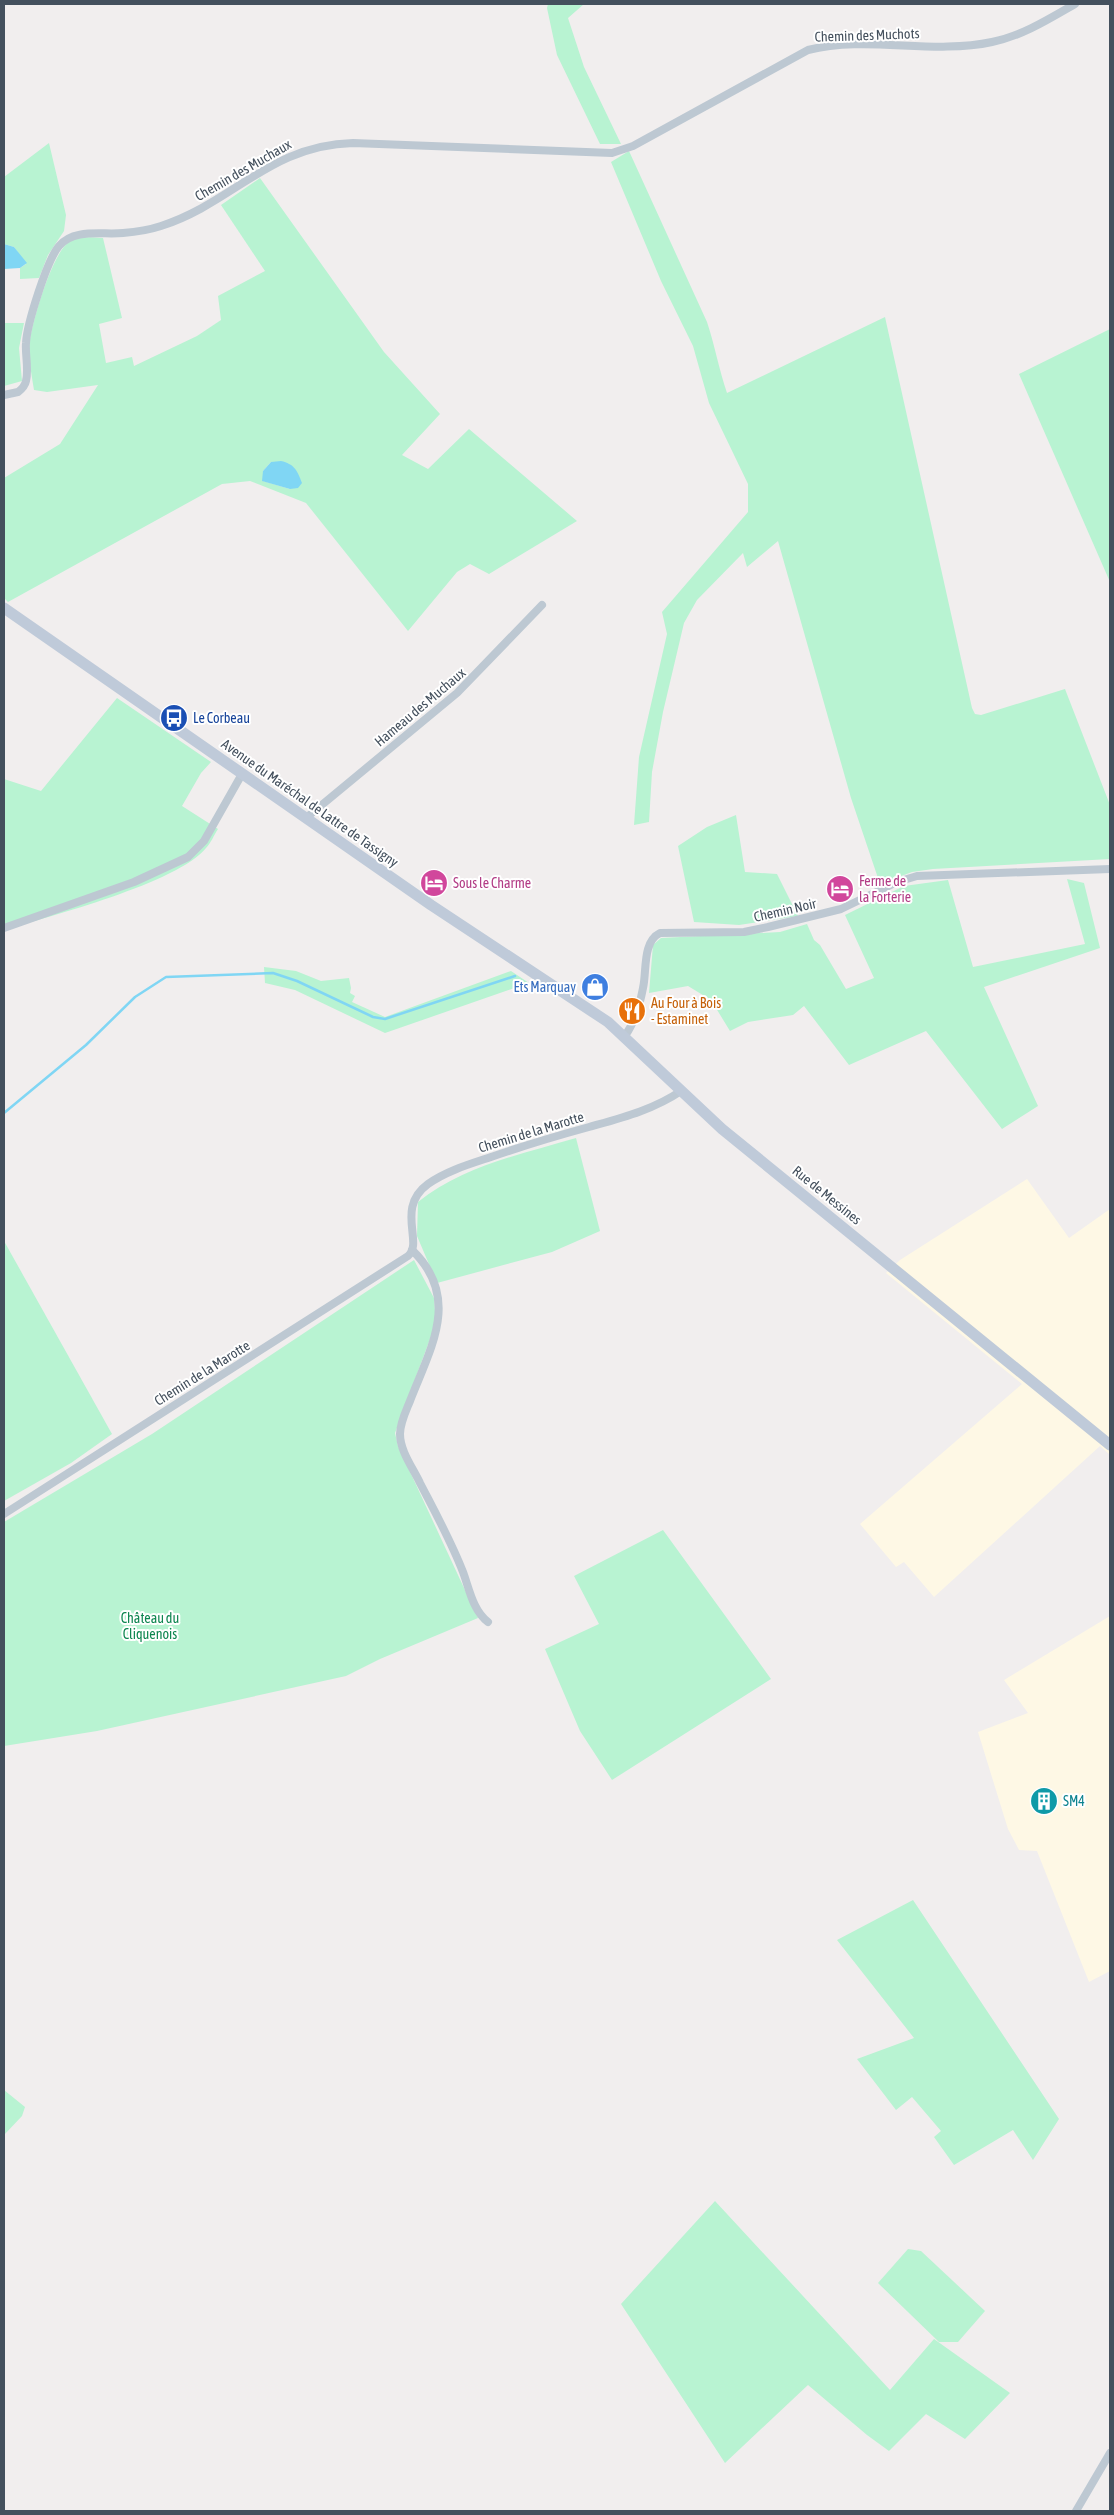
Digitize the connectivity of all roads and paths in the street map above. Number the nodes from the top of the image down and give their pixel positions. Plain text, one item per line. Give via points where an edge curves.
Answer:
1 (1075, 4) edge
2 (617, 152) joint
3 (4, 395) edge
4 (542, 605) dead end
5 (4, 608) edge
6 (242, 774) junction
7 (306, 818) junction
8 (1110, 869) edge
9 (4, 928) edge
10 (526, 969) joint
11 (625, 1036) junction
12 (681, 1092) junction
13 (412, 1250) junction
14 (1110, 1445) edge
15 (4, 1514) edge
16 (488, 1622) dead end
17 (1110, 2453) edge
18 (1076, 2511) edge

1 - 2 street, Chemin des Muchots via 1018,35 986,44 832,46 808,50
2 - 3 street, Chemin des Muchaux via 599,154 353,142 317,146 274,163 207,205 169,224 136,232 71,237 55,252 30,322 26,343 26,382 18,392
4 - 7 street, Hameau des Muchaux via 458,693
5 - 6 main road, Avenue du Maréchal de Lattre de Tassigny
6 - 7 main road, Avenue du Maréchal de Lattre de Tassigny
6 - 9 street via 198,849 175,865
7 - 10 main road, Avenue du Maréchal de Lattre de Tassigny
8 - 11 street, Chemin Noir via 917,876 897,882 841,910 768,927 744,932 660,933 648,946 642,994
10 - 11 main road, Rue de Messines
11 - 12 main road, Rue de Messines
12 - 13 street, Chemin de la Marotte via 646,1110 486,1158 433,1181 418,1194 412,1205
12 - 14 main road, Rue de Messines
13 - 15 street, Chemin de la Marotte via 408,1256
13 - 16 street via 432,1280 439,1300 440,1317 402,1422 401,1442 476,1607
17 - 18 street

